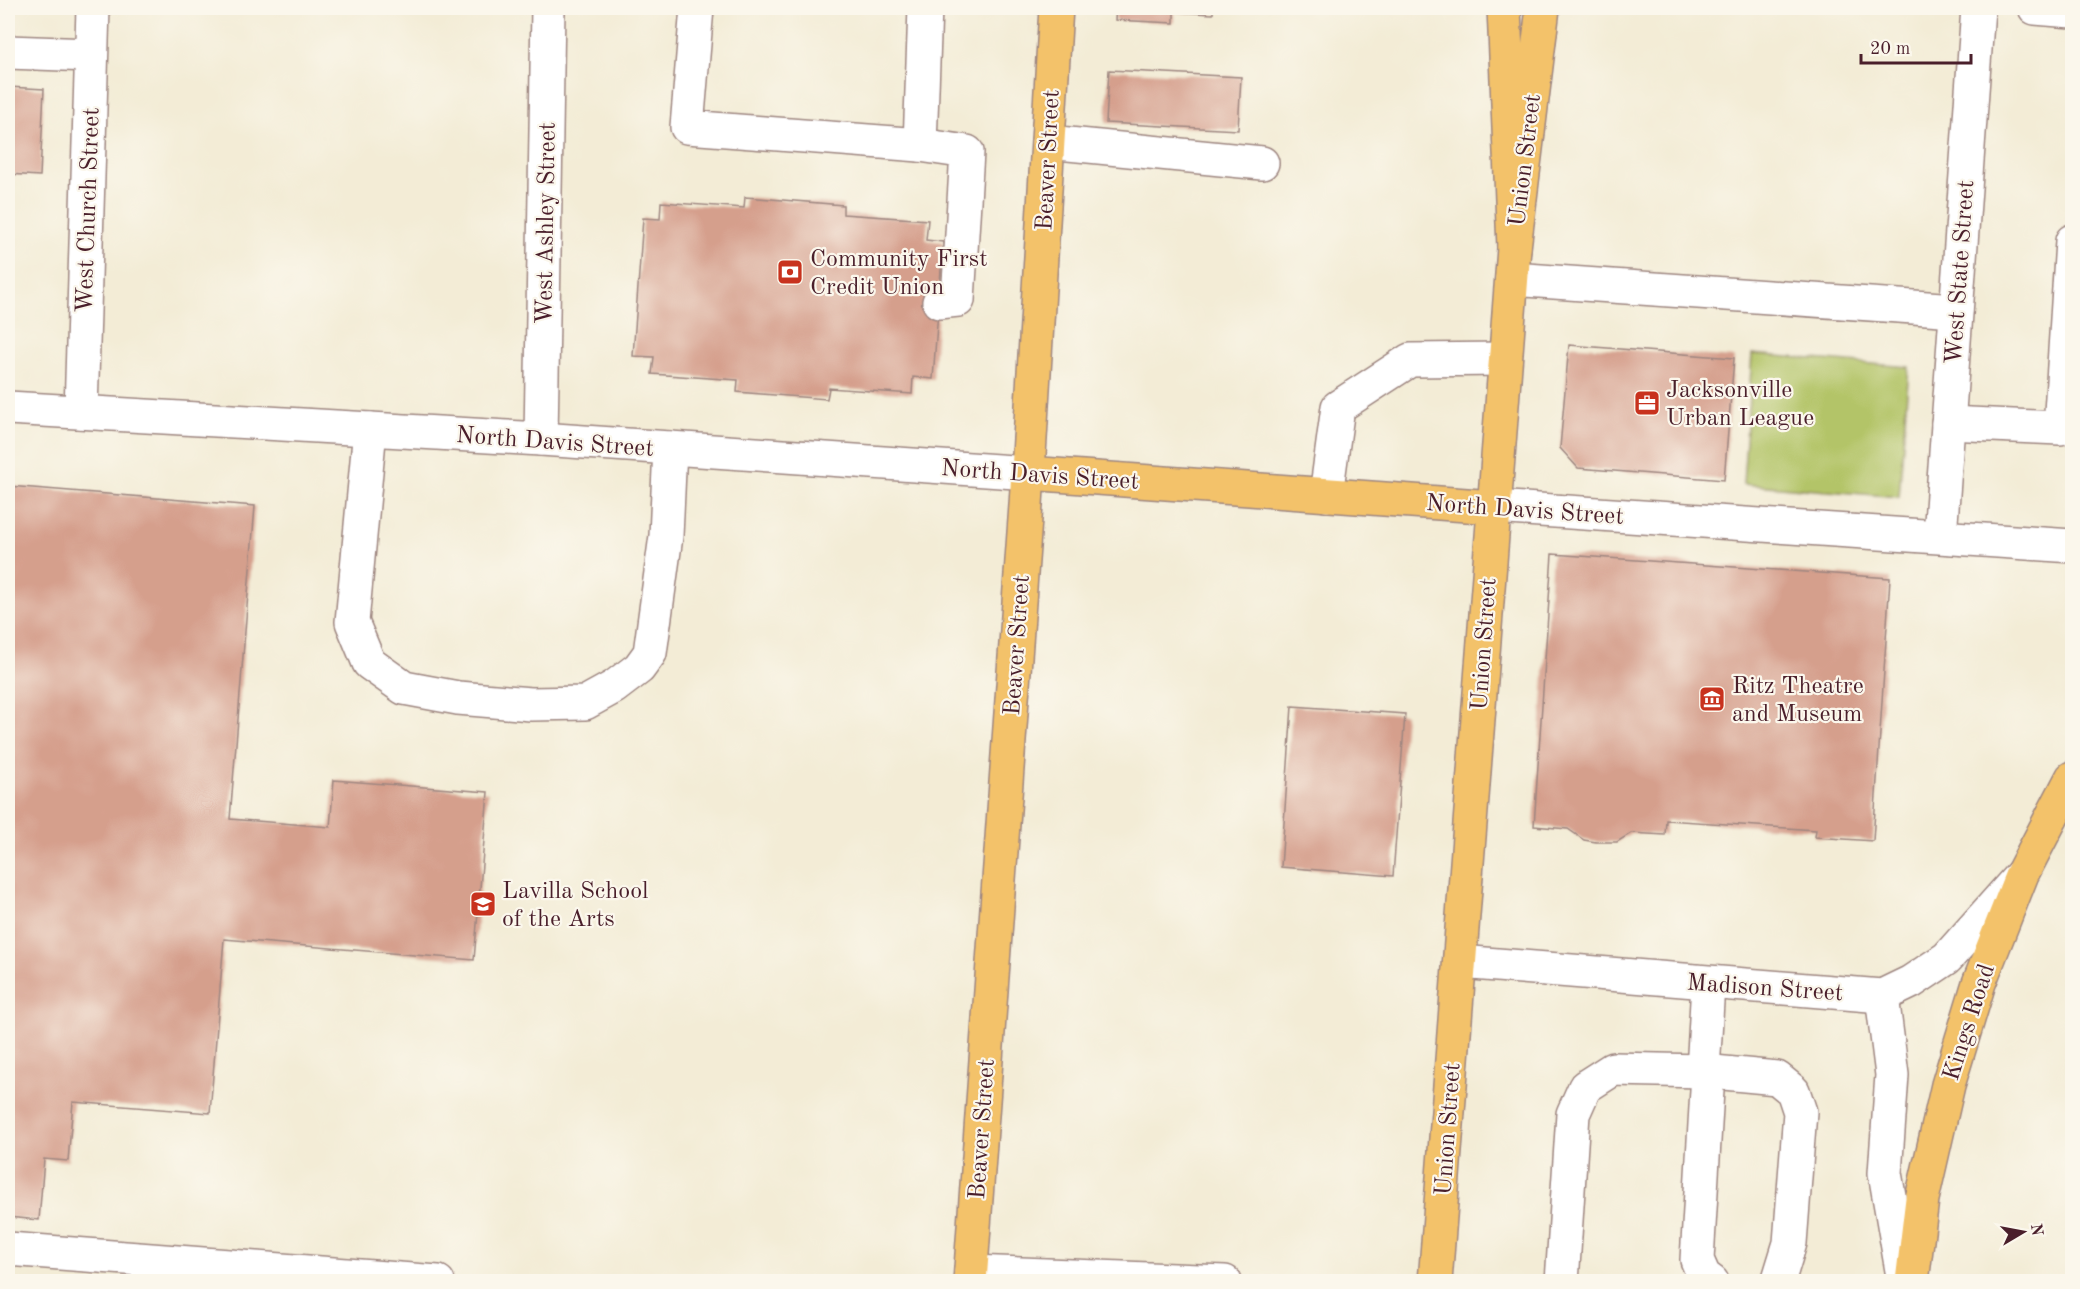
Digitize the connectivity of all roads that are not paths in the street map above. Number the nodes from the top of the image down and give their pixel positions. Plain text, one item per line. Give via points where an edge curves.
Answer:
1 (93, 8) edge
2 (548, 8) edge
3 (698, 8) edge
4 (926, 8) edge
5 (1056, 8) edge
6 (1504, 8) edge
7 (1543, 8) edge
8 (1978, 8) edge
9 (2035, 8) edge
10 (2073, 11) edge
11 (8, 52) edge
12 (92, 55) junction
13 (1048, 142) junction
14 (920, 144) junction
15 (1262, 163) dead end
16 (2073, 241) edge
17 (1513, 263) junction
18 (939, 302) dead end
19 (1956, 310) junction
20 (1505, 359) junction
21 (8, 408) edge
22 (81, 412) junction
23 (1948, 423) junction
24 (369, 429) junction
25 (541, 439) junction
26 (670, 448) junction
27 (1028, 473) junction
28 (1326, 495) junction
29 (1494, 507) junction
30 (1940, 536) junction
31 (2073, 546) edge
32 (2073, 778) edge
33 (2022, 873) junction
34 (1460, 962) junction
35 (1708, 984) junction
36 (1882, 996) junction
37 (1705, 1072) junction
38 (8, 1249) edge
39 (189, 1273) edge
40 (971, 1277) edge
41 (438, 1281) edge
42 (1225, 1281) edge
43 (1435, 1281) edge
44 (1562, 1281) edge
45 (1712, 1281) edge
46 (1778, 1281) edge
47 (1904, 1281) edge
48 (1912, 1281) edge

1 - 12 street, West Church Street
2 - 25 street, West Ashley Street
3 - 14 street via 687,126
4 - 14 street
5 - 13 main road, Beaver Street
6 - 17 main road
7 - 17 main road, Union Street
8 - 19 street, West State Street
9 - 10 street
11 - 12 street
12 - 22 street, West Church Street
13 - 15 street
13 - 27 main road, Beaver Street
14 - 18 street via 967,152 958,300
16 - 23 street via 2060,428
17 - 19 street
17 - 20 main road, Union Street
19 - 23 street, West State Street
20 - 28 street via 1410,360 1338,407
20 - 29 main road, Union Street
21 - 22 street, North Davis Street
22 - 24 street, North Davis Street
23 - 30 street, West State Street
24 - 25 street, North Davis Street
24 - 26 street via 352,622 369,663 404,688 458,698 531,704 585,703 639,668 650,653 666,536
25 - 26 street, North Davis Street
26 - 27 street, North Davis Street
27 - 28 main road, North Davis Street
27 - 40 main road, Beaver Street
28 - 29 main road, North Davis Street
29 - 30 street, North Davis Street
29 - 34 main road, Union Street
30 - 31 street, North Davis Street
32 - 33 main road, Kings Road
33 - 36 street, Madison Street via 1947,958
33 - 48 main road, Kings Road via 1979,982 1948,1085 1922,1199
34 - 35 street, Madison Street
34 - 43 main road, Union Street
35 - 36 street, Madison Street
35 - 37 street
36 - 47 street via 1892,1074 1885,1173
37 - 44 street via 1613,1068 1585,1087 1573,1114
37 - 45 street via 1697,1260 1704,1276
37 - 46 street via 1777,1078 1792,1091 1800,1112 1790,1243
38 - 39 street
39 - 41 street
40 - 42 street

